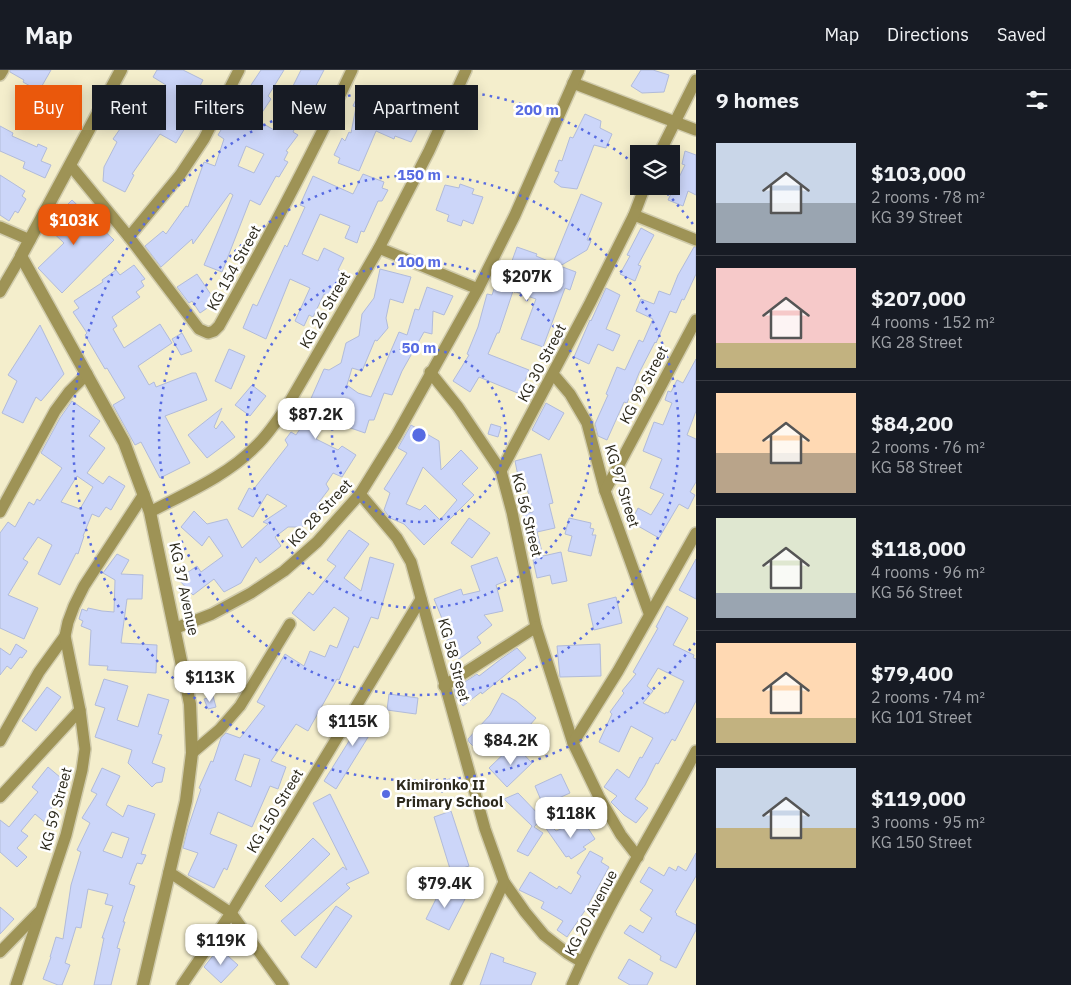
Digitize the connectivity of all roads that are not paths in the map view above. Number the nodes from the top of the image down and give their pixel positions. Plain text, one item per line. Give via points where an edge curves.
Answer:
1 (3, 70) edge
2 (121, 70) edge
3 (239, 70) edge
4 (352, 70) edge
5 (466, 70) edge
6 (580, 70) edge
7 (0, 75) edge
8 (696, 80) edge
9 (573, 82) junction
10 (674, 122) junction
11 (696, 130) edge
12 (663, 145) edge
13 (70, 165) junction
14 (641, 195) edge
15 (634, 214) junction
16 (0, 227) edge
17 (129, 237) junction
18 (30, 240) junction
19 (696, 240) edge
20 (379, 248) junction
21 (20, 256) junction
22 (478, 289) junction
23 (0, 292) edge
24 (696, 320) edge
25 (430, 372) junction
26 (86, 374) junction
27 (553, 374) junction
28 (501, 471) junction
29 (605, 491) junction
30 (144, 494) junction
31 (360, 494) junction
32 (0, 512) edge
33 (150, 512) junction
34 (696, 533) edge
35 (421, 598) junction
36 (649, 614) junction
37 (290, 624) dead end
38 (536, 627) junction
39 (176, 628) junction
40 (65, 636) junction
41 (444, 686) junction
42 (80, 710) junction
43 (0, 741) edge
44 (573, 743) junction
45 (696, 751) edge
46 (192, 753) junction
47 (0, 797) edge
48 (638, 857) junction
49 (169, 872) junction
50 (504, 882) junction
51 (41, 910) junction
52 (231, 913) junction
53 (0, 952) edge
54 (582, 962) junction
55 (16, 985) edge
56 (143, 985) edge
57 (182, 985) edge
58 (283, 985) edge
59 (456, 985) edge
60 (572, 985) edge

1 - 7 street
2 - 13 street
3 - 17 street via 204,139 185,168
4 - 17 street, KG 154 Street via 278,221 214,332 200,329
5 - 20 street, KG 26 Street via 429,152
6 - 9 street, KG 28 Street
8 - 10 street
9 - 10 street
9 - 22 street, KG 28 Street via 515,215
10 - 11 street
10 - 12 street
13 - 17 street, KG 154 Street
13 - 18 street
14 - 15 street, KG 30 Street
15 - 19 street
15 - 27 street, KG 30 Street
16 - 18 street
18 - 21 street
20 - 22 street
20 - 33 street, KG 26 Street via 289,403 257,445 230,468
21 - 23 street
21 - 26 street, KG 37 Avenue
22 - 25 street, KG 28 Street
24 - 29 street, KG 99 Street
25 - 28 street, KG 56 Street
25 - 31 street, KG 28 Street
26 - 30 street, KG 37 Avenue via 124,442
26 - 32 street via 55,411
27 - 28 street, KG 30 Street
27 - 29 street, KG 97 Street via 570,394 587,423
28 - 38 street, KG 56 Street
29 - 36 street, KG 97 Street
30 - 33 street, KG 37 Avenue
30 - 40 street via 84,586
31 - 35 street, KG 58 Street via 397,538 411,562
31 - 39 street, KG 28 Street via 317,542 284,571 212,614
33 - 39 street, KG 37 Avenue
34 - 36 street
35 - 41 street, KG 58 Street
35 - 52 street, KG 150 Street
36 - 44 street
37 - 46 street via 240,706
38 - 41 street
38 - 44 street, KG 56 Street
39 - 46 street, KG 37 Avenue via 190,704
40 - 42 street, KG 59 Street
40 - 43 street via 39,672
41 - 50 street, KG 58 Street via 485,829
42 - 47 street
42 - 51 street, KG 59 Street via 85,749 82,770 66,835
44 - 48 street, KG 56 Street via 599,798 621,836
45 - 48 street, KG 20 Avenue
46 - 49 street, KG 37 Avenue via 186,801
48 - 54 street, KG 20 Avenue
49 - 52 street
49 - 56 street, KG 37 Avenue
50 - 54 street, KG 58 Street via 544,935
50 - 59 street
51 - 53 street
51 - 55 street, KG 59 Street
52 - 57 street, KG 150 Street
52 - 58 street
54 - 60 street, KG 20 Avenue

